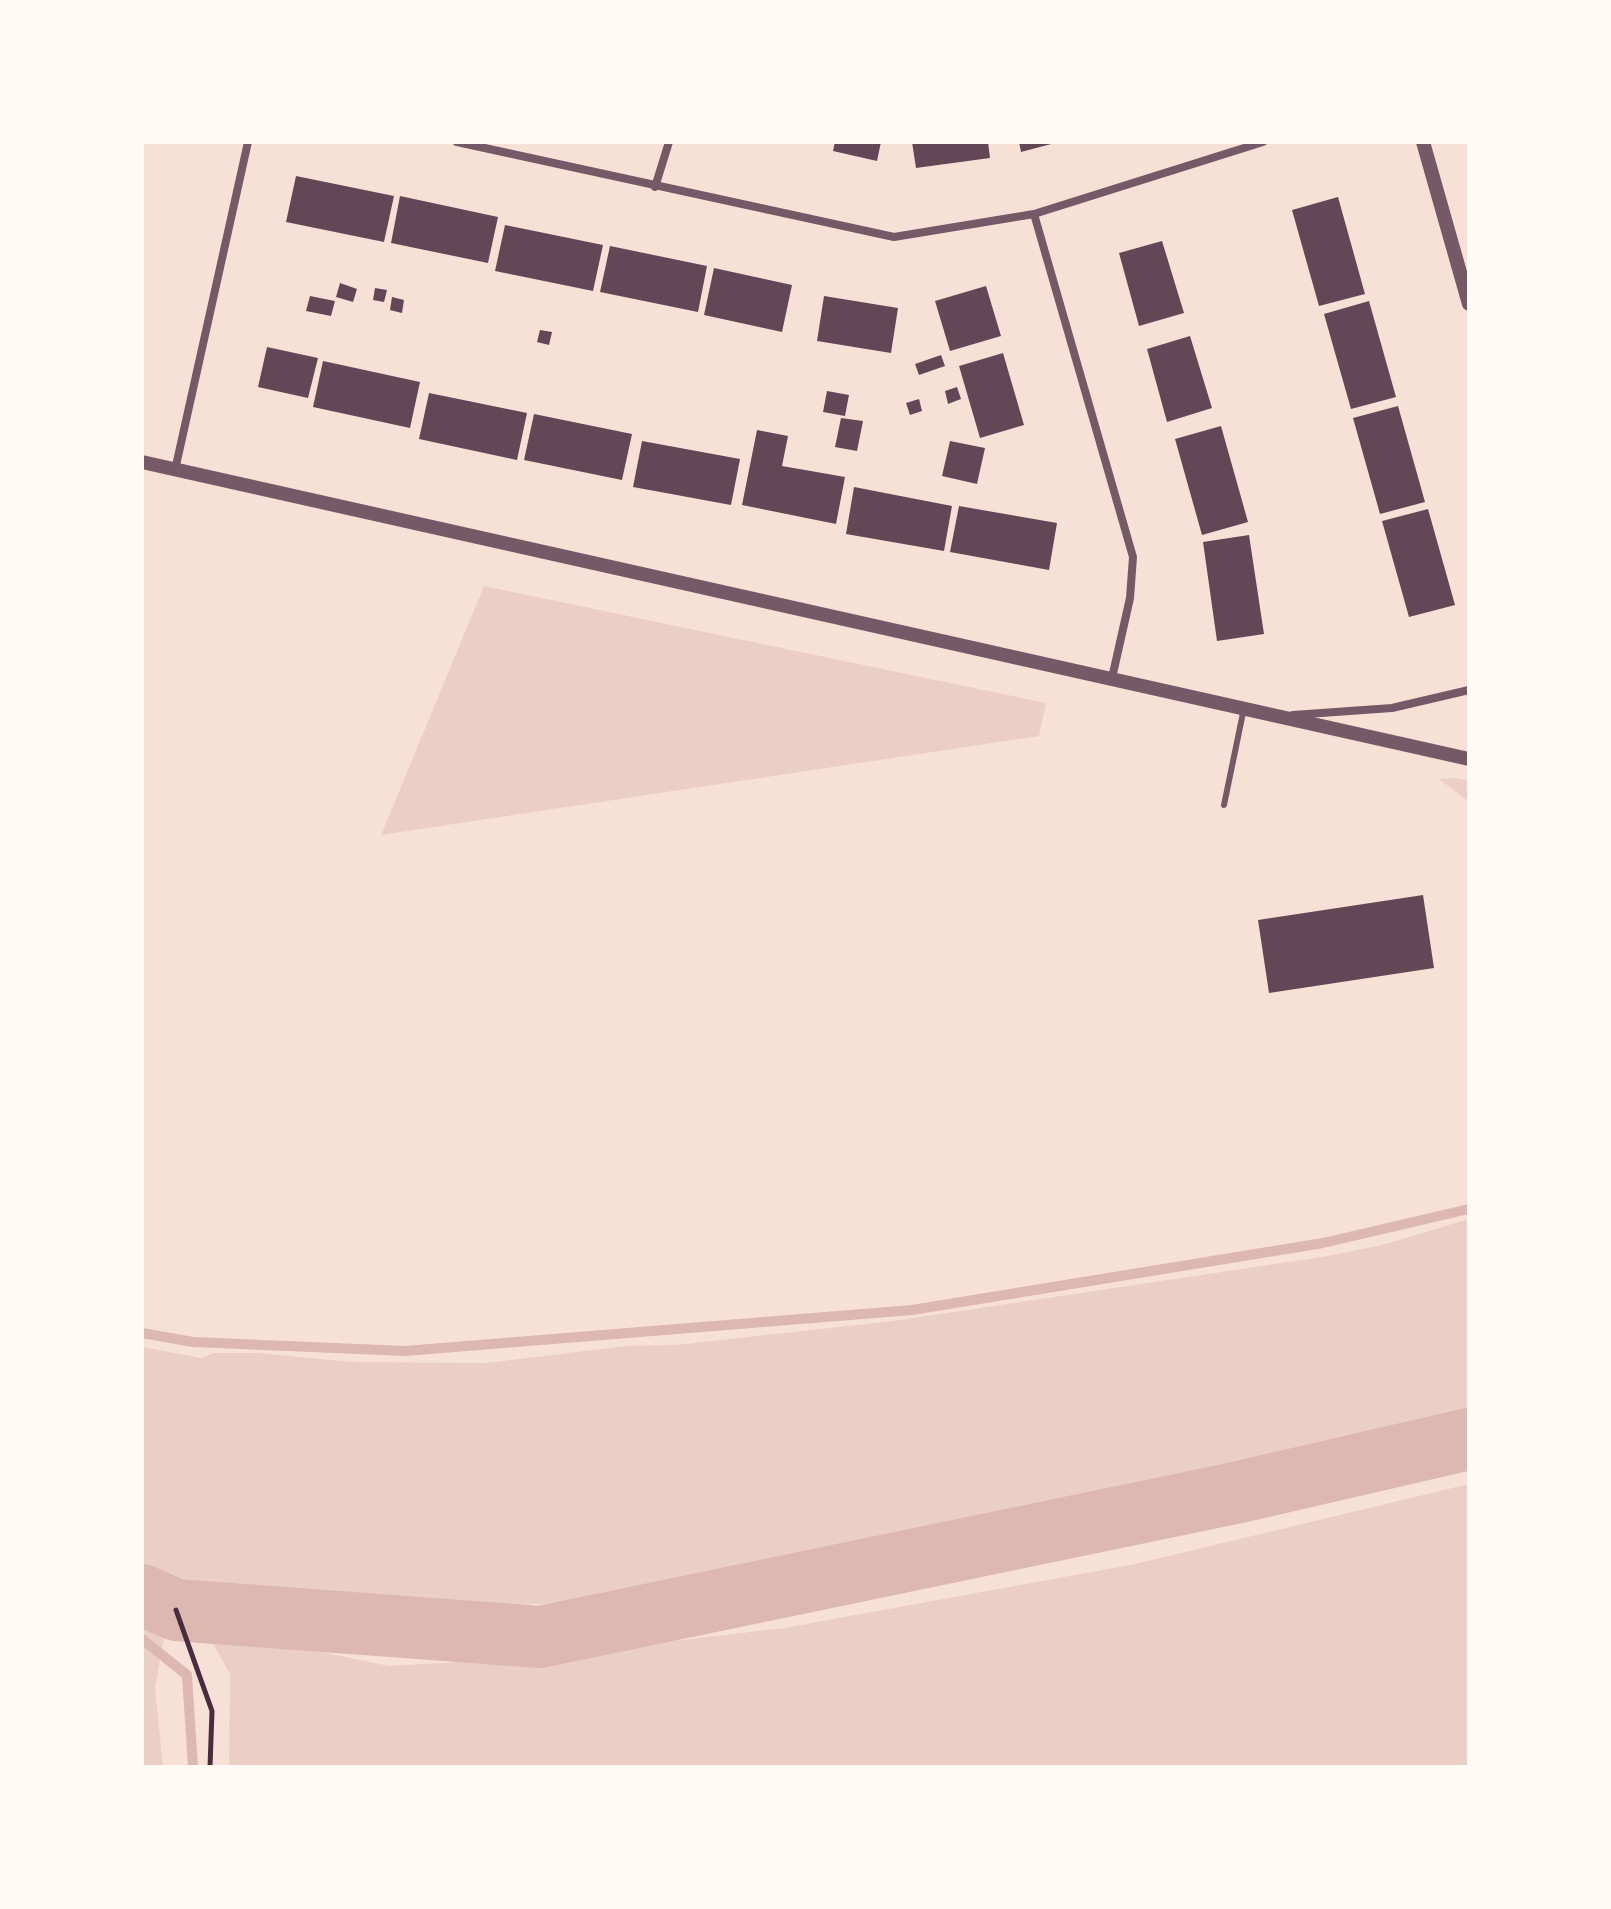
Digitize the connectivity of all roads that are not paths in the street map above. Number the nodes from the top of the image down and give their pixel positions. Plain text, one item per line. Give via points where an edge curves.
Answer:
1 (248, 142) edge
2 (457, 142) edge
3 (669, 142) edge
4 (1263, 142) edge
5 (1423, 142) edge
6 (655, 187) junction
7 (1034, 214) junction
8 (1469, 304) edge
9 (142, 462) edge
10 (175, 470) junction
11 (1112, 678) junction
12 (1469, 690) edge
13 (1244, 708) junction
14 (1281, 716) junction
15 (1469, 759) edge
16 (1224, 805) dead end

1 - 10 street
2 - 6 street
3 - 6 street
4 - 7 street
5 - 8 street
6 - 7 street via 894,237
7 - 11 street via 1133,557 1130,598
9 - 10 street
10 - 11 street
11 - 13 street
12 - 14 street via 1392,708
13 - 14 street
13 - 16 lane
14 - 15 street

